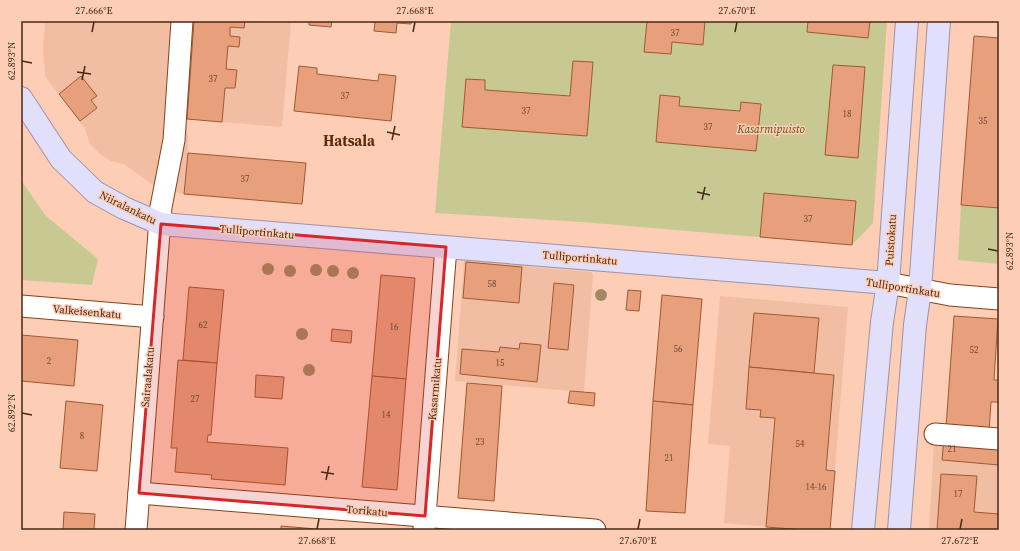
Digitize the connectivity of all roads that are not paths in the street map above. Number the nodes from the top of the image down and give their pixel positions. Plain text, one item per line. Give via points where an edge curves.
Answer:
1 (182, 21) edge
2 (907, 21) edge
3 (939, 21) edge
4 (21, 98) edge
5 (161, 224) junction
6 (446, 247) junction
7 (888, 283) junction
8 (920, 290) junction
9 (999, 299) edge
10 (21, 306) edge
11 (153, 317) junction
12 (935, 434) dead end
13 (999, 439) edge
14 (139, 493) junction
15 (424, 523) edge
16 (136, 530) edge
17 (595, 530) edge
18 (863, 530) edge
19 (899, 530) edge

1 - 5 street, Sairaalakatu via 174,140 162,200
2 - 7 main road, Puistokatu
3 - 8 main road
4 - 5 main road, Niiralankatu via 61,159 95,192
5 - 6 main road, Tulliportinkatu
5 - 11 street, Sairaalakatu
6 - 7 main road, Tulliportinkatu
6 - 15 street, Kasarmikatu
7 - 8 street, Tulliportinkatu
7 - 18 main road, Puistokatu via 882,322
8 - 9 street, Tulliportinkatu
8 - 19 main road
10 - 11 street, Valkeisenkatu
11 - 14 street, Sairaalakatu
12 - 13 street
14 - 15 street, Torikatu
14 - 16 street, Sairaalakatu
15 - 17 street, Torikatu

